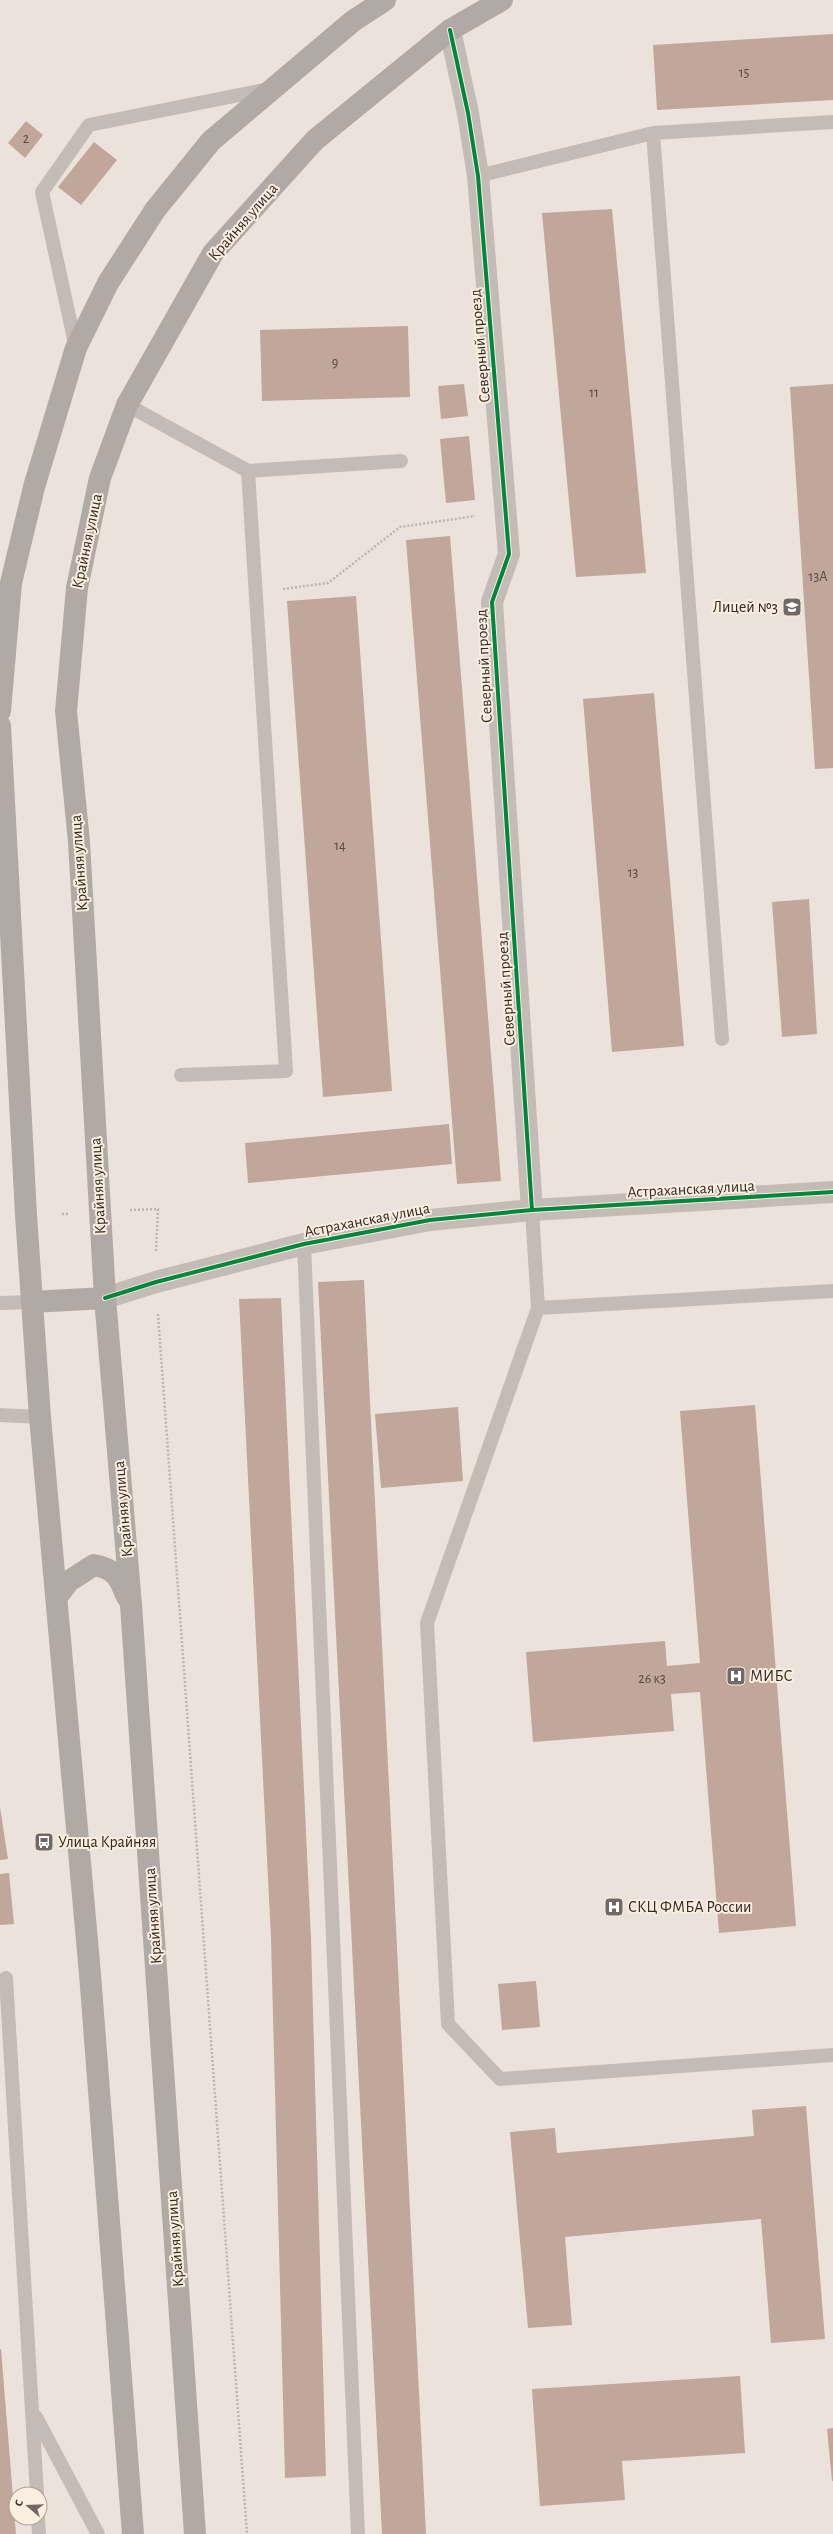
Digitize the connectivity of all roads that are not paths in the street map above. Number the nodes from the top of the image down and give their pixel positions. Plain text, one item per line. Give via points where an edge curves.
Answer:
1 (353, 0) edge
2 (385, 0) edge
3 (502, 0) edge
4 (352, 21) junction
5 (450, 30) junction
6 (274, 88) junction
7 (833, 122) edge
8 (653, 133) junction
9 (478, 176) junction
10 (76, 348) junction
11 (127, 405) junction
12 (401, 461) dead end
13 (248, 471) junction
14 (0, 711) edge
15 (0, 726) edge
16 (722, 1039) dead end
17 (181, 1075) dead end
18 (833, 1192) edge
19 (532, 1210) junction
20 (304, 1244) junction
21 (833, 1292) edge
22 (104, 1298) junction
23 (32, 1302) junction
24 (0, 1303) edge
25 (538, 1308) junction
26 (0, 1415) edge
27 (40, 1417) junction
28 (58, 1597) junction
29 (131, 1605) junction
30 (6, 1978) dead end
31 (833, 2055) edge
32 (34, 2413) junction
33 (37, 2486) edge
34 (98, 2534) edge
35 (132, 2534) edge
36 (195, 2534) edge
37 (358, 2534) edge

1 - 4 main road
2 - 4 main road
3 - 5 main road, Крайняя улица
4 - 6 main road
5 - 9 street, Северный проезд via 468,113
5 - 11 main road, Крайняя улица via 315,140 213,253
6 - 10 main road via 211,141 155,210 108,283
6 - 10 lane via 89,125 42,192
7 - 8 lane
8 - 9 lane
8 - 16 lane
9 - 19 street, Северный проезд via 509,554 492,602
10 - 14 main road via 34,487 11,583
11 - 13 lane
11 - 22 main road, Крайняя улица via 100,478 77,588 66,711 79,842
12 - 13 lane
13 - 17 lane via 286,1071
15 - 23 main road
18 - 19 street, Астраханская улица
19 - 20 street, Астраханская улица via 430,1220
19 - 25 lane
20 - 22 street, Астраханская улица
20 - 37 lane
21 - 25 lane
22 - 23 main road
22 - 29 main road, Крайняя улица
23 - 24 lane
23 - 27 main road
25 - 31 lane via 427,1623 448,2024 500,2079
26 - 27 lane
27 - 28 main road
28 - 29 main road via 70,1581 94,1565 108,1568 119,1578
28 - 35 main road via 90,1974
29 - 36 main road, Крайняя улица
30 - 32 lane
32 - 33 lane
32 - 34 lane

